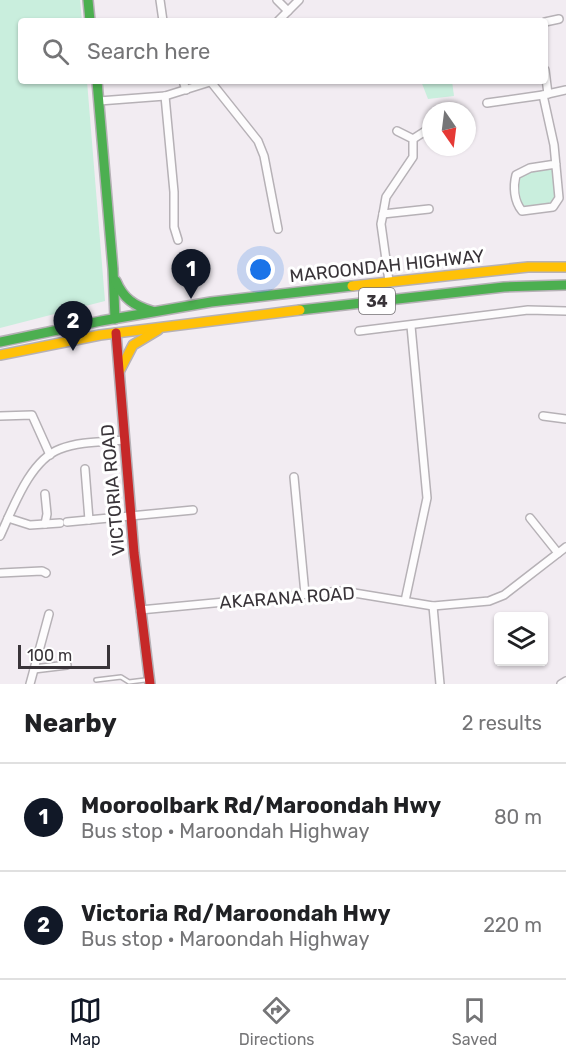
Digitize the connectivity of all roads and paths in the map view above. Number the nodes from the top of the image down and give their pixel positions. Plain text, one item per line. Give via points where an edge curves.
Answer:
1 (88, 0) edge
2 (160, 0) edge
3 (277, 0) edge
4 (299, 0) edge
5 (288, 11) junction
6 (90, 18) edge
7 (163, 18) edge
8 (281, 18) edge
9 (559, 19) dead end
10 (548, 21) edge
11 (97, 84) edge
12 (184, 84) edge
13 (206, 84) edge
14 (214, 84) edge
15 (545, 84) edge
16 (186, 90) junction
17 (566, 90) edge
18 (545, 95) junction
19 (165, 96) junction
20 (99, 101) junction
21 (487, 103) dead end
22 (397, 131) dead end
23 (422, 133) edge
24 (413, 139) junction
25 (556, 164) junction
26 (429, 209) dead end
27 (383, 214) junction
28 (278, 229) dead end
29 (178, 240) dead end
30 (566, 267) edge
31 (113, 269) junction
32 (389, 281) junction
33 (566, 285) edge
34 (566, 311) edge
35 (156, 312) junction
36 (115, 319) junction
37 (166, 326) junction
38 (411, 326) junction
39 (359, 332) dead end
40 (116, 333) junction
41 (0, 342) edge
42 (0, 355) edge
43 (119, 372) junction
44 (0, 416) edge
45 (543, 416) dead end
46 (566, 419) edge
47 (125, 440) junction
48 (50, 454) junction
49 (85, 470) dead end
50 (294, 477) dead end
51 (45, 494) dead end
52 (193, 510) dead end
53 (131, 516) junction
54 (9, 518) junction
55 (530, 519) dead end
56 (89, 520) junction
57 (45, 524) junction
58 (0, 536) edge
59 (566, 547) edge
60 (558, 553) junction
61 (0, 573) edge
62 (46, 573) dead end
63 (305, 594) junction
64 (405, 601) junction
65 (433, 606) junction
66 (140, 610) junction
67 (49, 614) dead end
68 (66, 665) dead end
69 (34, 669) junction
70 (96, 680) dead end
71 (566, 681) edge
72 (146, 683) edge
73 (30, 684) edge
74 (440, 684) edge
75 (561, 684) edge

1 - 6 main road
2 - 7 street
3 - 5 street
4 - 5 street
5 - 8 street
9 - 10 street
11 - 20 main road
12 - 16 street
13 - 16 street
14 - 28 street via 258,141
15 - 18 street
16 - 19 street
17 - 18 street
18 - 21 street
18 - 25 street
19 - 20 street
19 - 29 street
20 - 31 main road
22 - 24 street
23 - 24 street
24 - 27 street via 412,157 387,197
25 - 25 street via 559,198 553,207 522,211 514,184 516,175 530,168
26 - 27 street
27 - 32 street
30 - 32 main road, MAROONDAH HIGHWAY / 34
31 - 35 main road via 120,292 128,302
31 - 36 main road, VICTORIA ROAD
32 - 35 main road, MAROONDAH HIGHWAY / 34
33 - 37 main road, MAROONDAH HIGHWAY / 34 via 504,286
34 - 38 street via 528,310
35 - 36 main road, MAROONDAH HIGHWAY / 34
36 - 40 main road, VICTORIA ROAD
36 - 41 main road, MAROONDAH HIGHWAY / 34
37 - 40 main road, MAROONDAH HIGHWAY / 34
37 - 43 main road via 139,339
38 - 39 street
38 - 64 street via 427,498
40 - 42 main road, MAROONDAH HIGHWAY / 34
40 - 43 main road, VICTORIA ROAD
43 - 47 main road, VICTORIA ROAD
44 - 48 street via 32,415
45 - 46 street
47 - 48 street via 81,444
47 - 53 main road, VICTORIA ROAD
48 - 54 street via 39,462
49 - 56 street
50 - 63 street
51 - 57 street
52 - 53 street
53 - 56 street
53 - 66 main road, VICTORIA ROAD
54 - 57 street via 30,525
54 - 58 street
55 - 60 street
56 - 57 street
59 - 60 street, AKARANA ROAD
60 - 65 street, AKARANA ROAD via 504,595 489,601
61 - 62 street
63 - 64 street, AKARANA ROAD via 356,591
63 - 66 street, AKARANA ROAD
64 - 65 street, AKARANA ROAD
65 - 74 street
66 - 72 main road, VICTORIA ROAD
67 - 69 street
68 - 69 street
69 - 73 street
70 - 72 lane via 121,677
71 - 75 street

